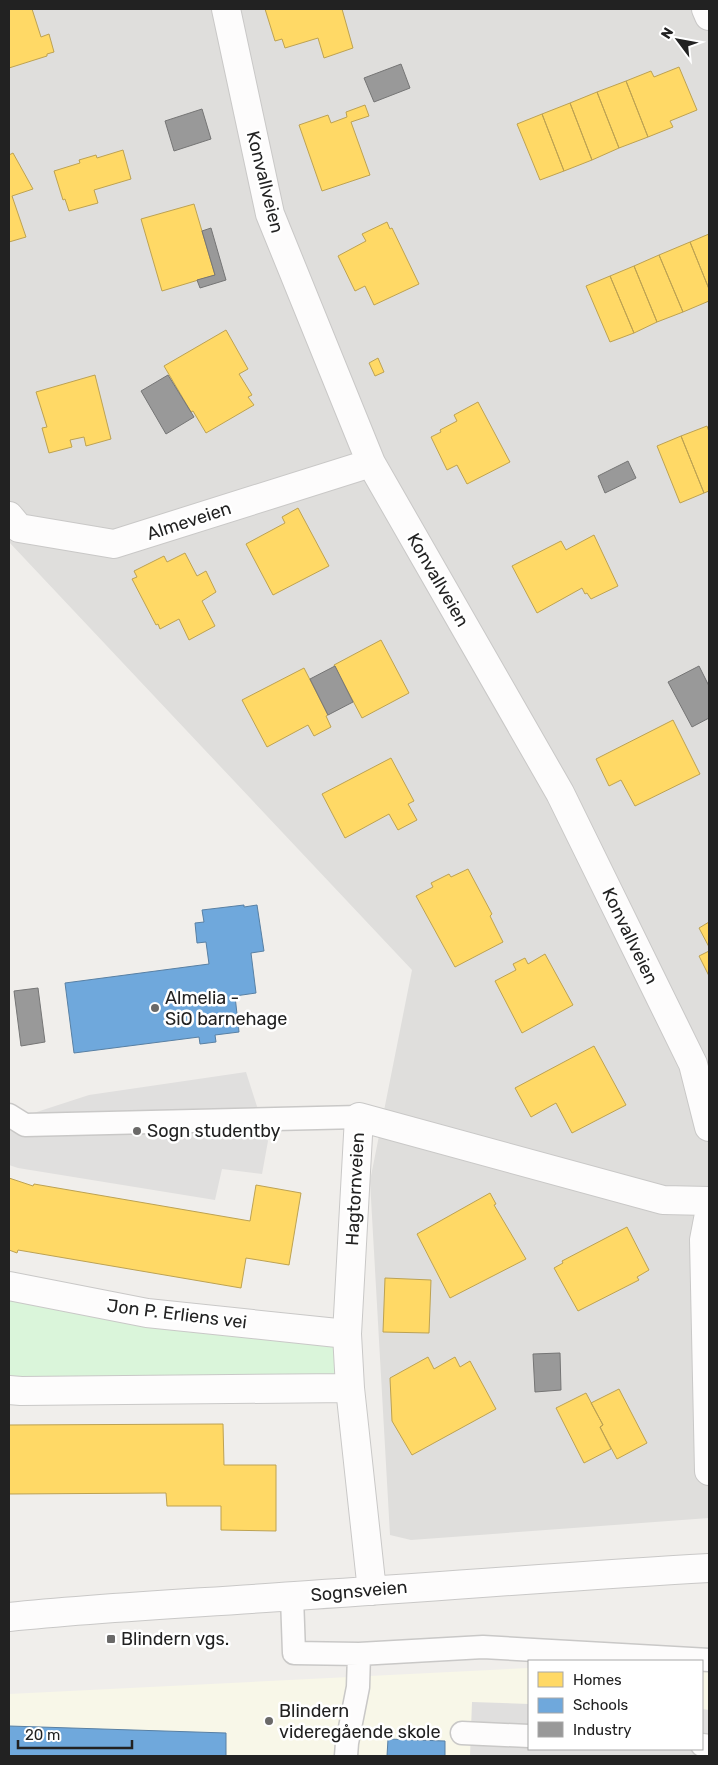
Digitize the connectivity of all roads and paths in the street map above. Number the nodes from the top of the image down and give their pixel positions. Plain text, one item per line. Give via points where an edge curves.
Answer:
1 (226, 9) edge
2 (706, 9) edge
3 (709, 16) edge
4 (370, 463) junction
5 (9, 516) edge
6 (9, 1115) edge
7 (359, 1117) junction
8 (709, 1128) edge
9 (709, 1201) edge
10 (709, 1214) edge
11 (9, 1286) edge
12 (347, 1334) junction
13 (350, 1388) junction
14 (9, 1390) edge
15 (709, 1472) edge
16 (709, 1568) edge
17 (372, 1591) junction
18 (292, 1597) junction
19 (9, 1617) edge
20 (359, 1654) junction
21 (709, 1660) edge
22 (462, 1733) dead end
23 (528, 1736) edge
24 (346, 1756) edge

1 - 4 street, Konvallveien via 270,214
2 - 3 street
4 - 5 street, Almeveien via 114,544 19,528
4 - 8 street, Konvallveien via 560,792 693,1064
6 - 7 lane via 25,1126
7 - 9 street, Hagtornveien via 663,1200
7 - 12 street, Hagtornveien
10 - 15 street via 704,1240
11 - 12 street, Jon P. Erliens vei via 147,1313
12 - 13 street, Hagtornveien
13 - 14 street
13 - 17 street, Hagtornveien
16 - 17 street, Sognsveien
17 - 18 street, Sognsveien
18 - 19 street, Sognsveien via 154,1604
18 - 20 lane via 294,1653
20 - 21 lane via 483,1647
20 - 24 lane via 358,1686
22 - 23 lane

